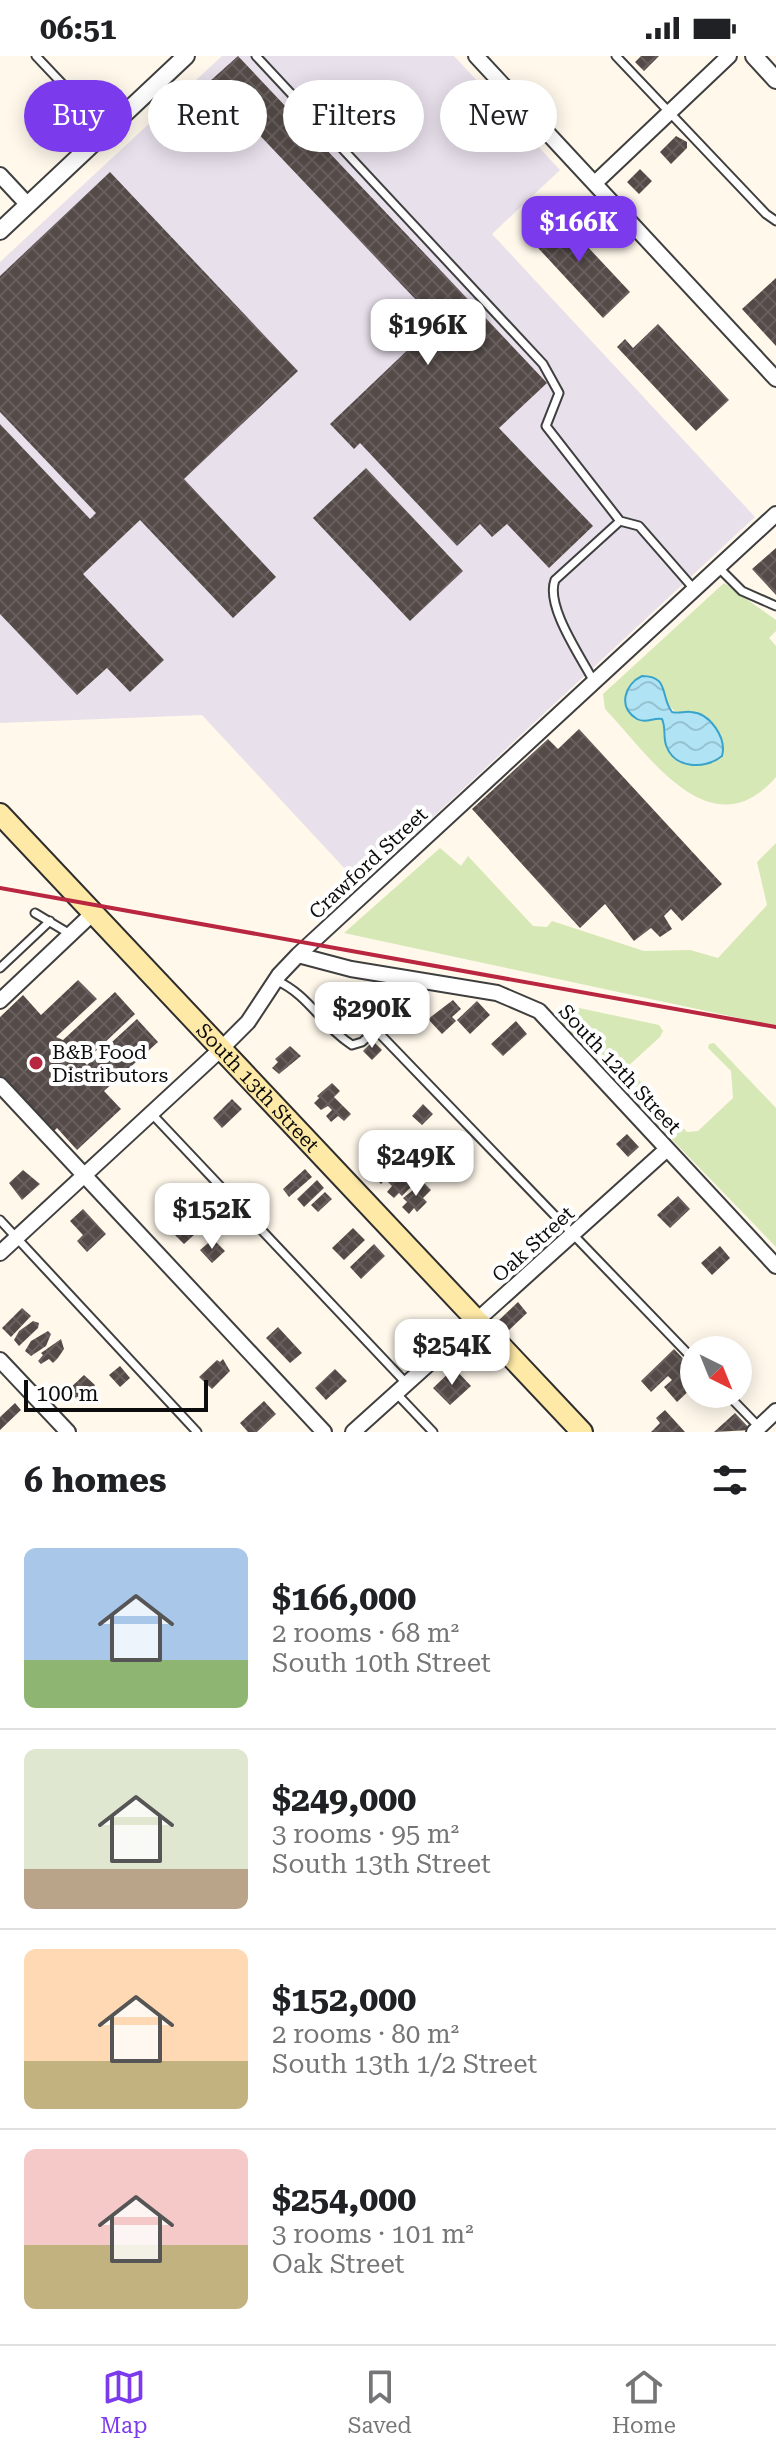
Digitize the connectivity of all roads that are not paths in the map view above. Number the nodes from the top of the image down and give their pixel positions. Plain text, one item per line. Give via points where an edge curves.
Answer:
1 (36, 56) edge
2 (256, 56) edge
3 (616, 56) edge
4 (729, 56) edge
5 (754, 56) edge
6 (183, 57) edge
7 (480, 57) edge
8 (59, 80) edge
9 (776, 80) edge
10 (132, 107) edge
11 (668, 114) junction
12 (85, 152) edge
13 (0, 175) edge
14 (595, 183) junction
15 (28, 205) junction
16 (776, 221) edge
17 (0, 231) edge
18 (776, 379) edge
19 (776, 514) edge
20 (620, 521) junction
21 (718, 567) junction
22 (694, 589) junction
23 (776, 606) edge
24 (594, 682) junction
25 (0, 814) edge
26 (35, 913) dead end
27 (92, 914) junction
28 (50, 921) junction
29 (70, 934) junction
30 (298, 955) junction
31 (0, 968) edge
32 (276, 980) junction
33 (420, 980) junction
34 (0, 1001) edge
35 (376, 1030) junction
36 (221, 1049) junction
37 (0, 1085) edge
38 (151, 1113) junction
39 (667, 1149) junction
40 (85, 1174) junction
41 (0, 1220) edge
42 (572, 1236) junction
43 (17, 1237) junction
44 (0, 1253) edge
45 (776, 1266) edge
46 (477, 1322) junction
47 (680, 1346) edge
48 (0, 1360) edge
49 (402, 1388) junction
50 (738, 1408) edge
51 (776, 1411) edge
52 (756, 1430) edge
53 (68, 1432) edge
54 (197, 1432) edge
55 (324, 1432) edge
56 (353, 1432) edge
57 (433, 1432) edge
58 (582, 1432) edge

1 - 8 lane
2 - 20 lane via 543,364 559,393 546,426
3 - 11 lane
4 - 11 street
5 - 9 street
6 - 10 street
7 - 14 street
11 - 14 street
11 - 16 lane
12 - 15 street
13 - 15 street
14 - 18 street
15 - 17 street
19 - 21 street, Crawford Street
20 - 22 lane via 639,526
20 - 24 lane via 555,580 551,591
21 - 22 street, Crawford Street
21 - 23 lane via 742,591
22 - 24 street, Crawford Street
24 - 30 street, Crawford Street
25 - 27 main road, South 13th Street
26 - 28 lane
27 - 29 street
27 - 36 main road, South 13th Street
28 - 29 lane
28 - 31 lane
29 - 34 street
30 - 32 street, Crawford Street
30 - 33 street, South 12th Street
32 - 35 lane via 294,988 352,1045
32 - 36 street, Crawford Street via 266,999
33 - 35 lane via 414,996
33 - 39 street, South 12th Street via 497,993 539,1011
35 - 42 lane
36 - 38 street, Crawford Street
36 - 46 main road, South 13th Street
37 - 40 street
38 - 40 street, Crawford Street
38 - 49 lane
39 - 42 street, Oak Street
39 - 45 street, South 12th Street
40 - 43 street, Crawford Street
40 - 55 street
41 - 43 lane
42 - 46 street, Oak Street
42 - 47 lane
43 - 44 street, Crawford Street
43 - 54 lane
46 - 49 street, Oak Street
46 - 58 main road, South 13th Street
48 - 53 street
49 - 56 street, Oak Street
49 - 57 lane
50 - 52 lane
51 - 52 street

